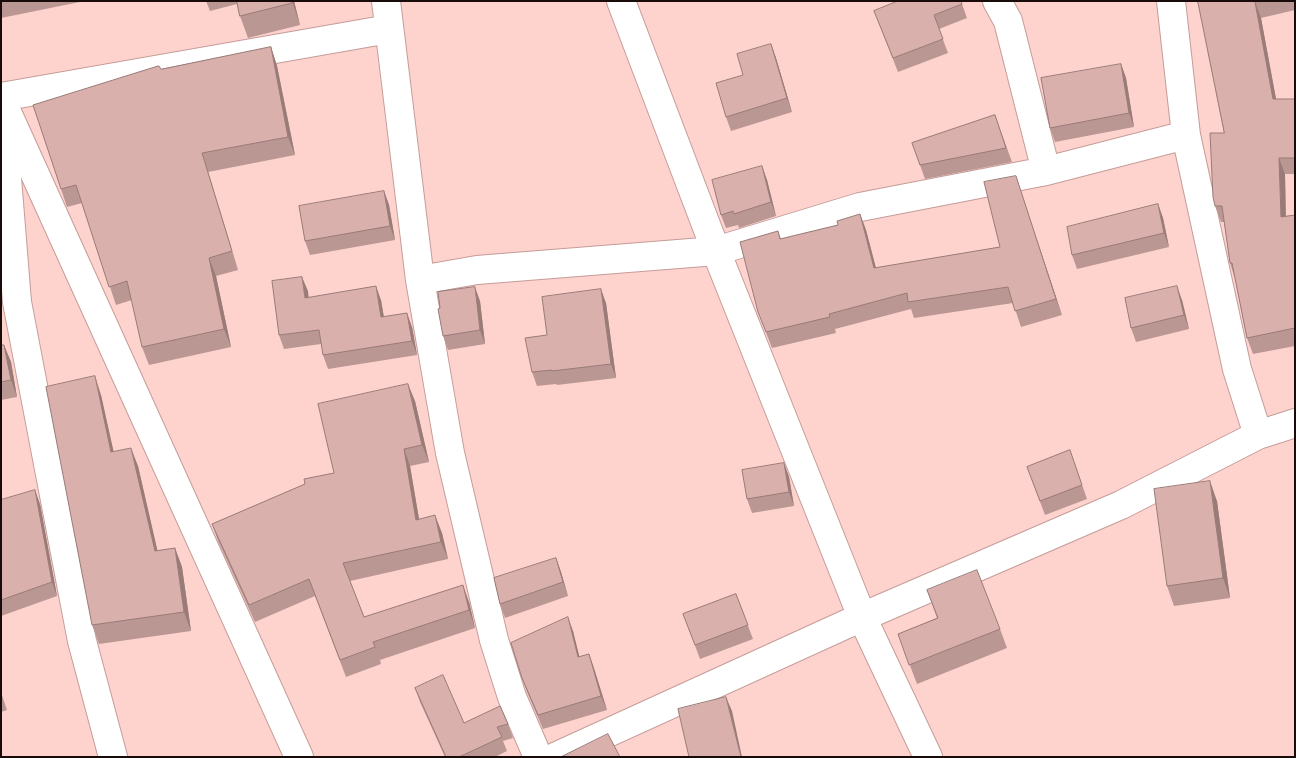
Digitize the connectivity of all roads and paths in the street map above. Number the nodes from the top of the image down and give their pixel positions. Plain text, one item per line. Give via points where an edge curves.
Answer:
1 (386, 1) edge
2 (621, 1) edge
3 (997, 1) edge
4 (1171, 1) edge
5 (389, 30) junction
6 (1, 98) edge
7 (1, 109) edge
8 (1186, 135) junction
9 (1046, 171) junction
10 (716, 251) junction
11 (420, 280) junction
12 (1295, 423) edge
13 (1258, 435) junction
14 (862, 617) junction
15 (113, 757) edge
16 (299, 757) edge
17 (538, 757) edge
18 (555, 757) edge
19 (928, 757) edge

1 - 5 street
2 - 10 street
3 - 9 street via 1008,21
4 - 8 street
5 - 6 street
5 - 11 street
6 - 16 street
7 - 15 street via 17,302 82,641
8 - 9 street
8 - 13 street via 1237,369
9 - 10 street via 860,207
10 - 11 street via 477,270
10 - 14 street
11 - 17 street via 450,453 494,640 512,697
12 - 13 street
13 - 14 street via 1121,505
14 - 18 street
14 - 19 street

